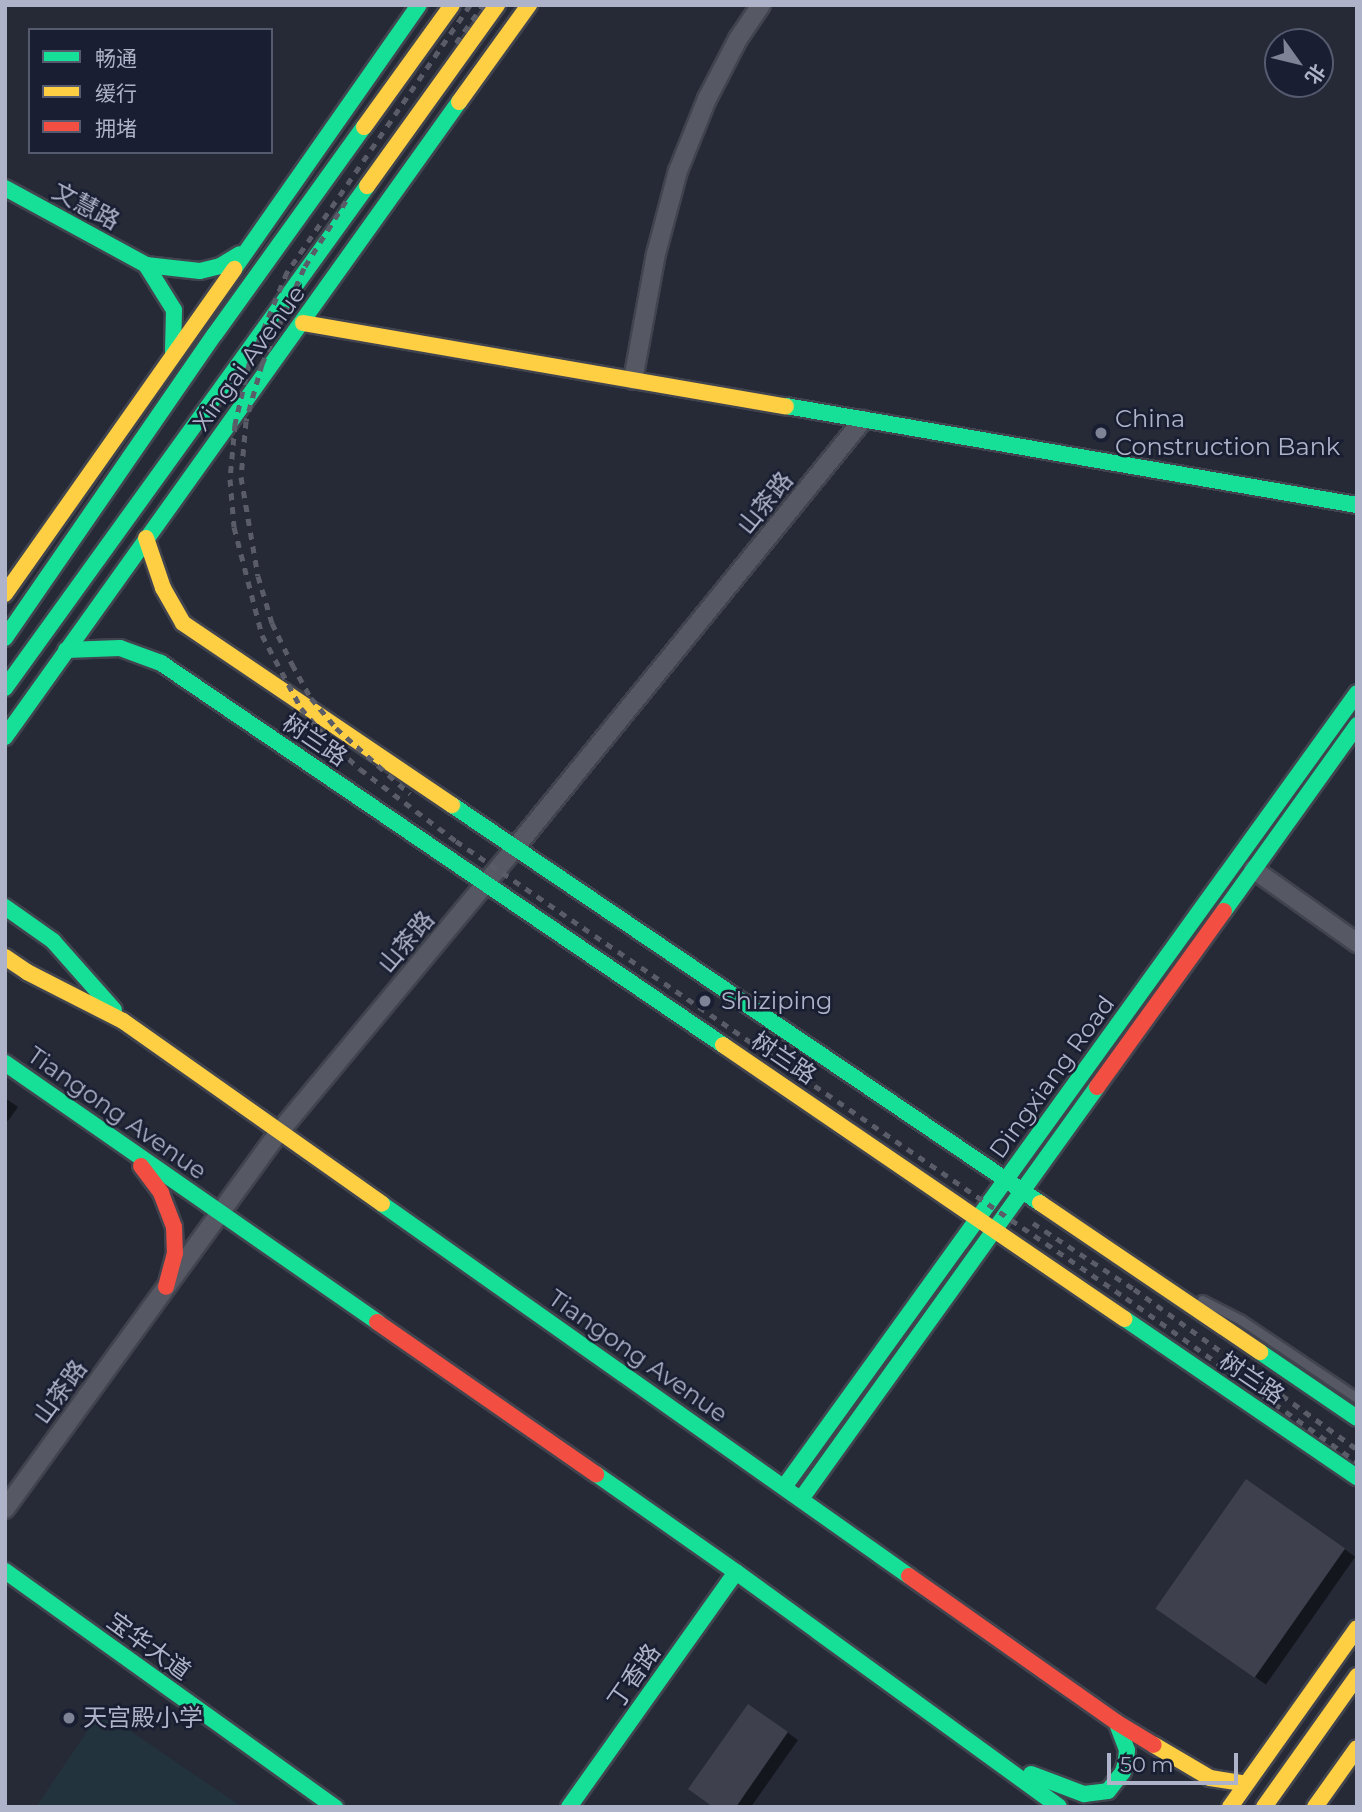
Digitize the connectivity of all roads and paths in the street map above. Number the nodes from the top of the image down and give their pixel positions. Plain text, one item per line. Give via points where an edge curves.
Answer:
1 (419, 5) edge
2 (452, 5) edge
3 (497, 5) edge
4 (529, 5) edge
5 (761, 5) edge
6 (5, 188) edge
7 (243, 252) junction
8 (146, 265) junction
9 (303, 323) junction
10 (173, 352) junction
11 (633, 380) junction
12 (863, 420) junction
13 (1357, 505) edge
14 (146, 538) junction
15 (5, 594) edge
16 (5, 638) edge
17 (66, 650) junction
18 (5, 688) edge
19 (1357, 693) edge
20 (1357, 725) edge
21 (5, 737) edge
22 (516, 848) junction
23 (1253, 869) junction
24 (486, 884) junction
25 (5, 907) edge
26 (1357, 943) edge
27 (5, 957) edge
28 (123, 1021) junction
29 (5, 1063) edge
30 (280, 1131) junction
31 (125, 1146) junction
32 (1005, 1181) junction
33 (1021, 1192) junction
34 (220, 1212) junction
35 (979, 1217) junction
36 (995, 1229) junction
37 (1132, 1264) junction
38 (166, 1287) junction
39 (1357, 1398) edge
40 (1357, 1418) edge
41 (1357, 1477) edge
42 (785, 1487) junction
43 (801, 1499) junction
44 (5, 1509) edge
45 (5, 1571) edge
46 (736, 1572) junction
47 (1357, 1628) edge
48 (1357, 1668) edge
49 (1357, 1676) edge
50 (1116, 1722) junction
51 (1281, 1734) junction
52 (1357, 1748) edge
53 (999, 1760) junction
54 (1338, 1774) junction
55 (1246, 1784) junction
56 (335, 1807) edge
57 (569, 1807) edge
58 (1059, 1807) edge
59 (1230, 1807) edge
60 (1264, 1807) edge
61 (1315, 1807) edge
62 (1332, 1807) edge

1 - 7 street
2 - 16 street, Xingai Avenue via 215,334
3 - 18 street, Xingai Avenue
4 - 9 street, Xingai Avenue
5 - 11 street via 707,99 678,171 656,254
6 - 8 street, 文慧路
7 - 8 street via 220,266 200,271
7 - 10 street
8 - 10 street via 174,310
9 - 11 street
9 - 14 street, Xingai Avenue
10 - 15 street
11 - 12 street
12 - 13 street
12 - 22 street, 山茶路
14 - 17 street, Xingai Avenue
14 - 22 street via 163,589 183,623
17 - 21 street, Xingai Avenue
17 - 24 street, 树兰路 via 120,649 161,663
19 - 32 street, Dingxiang Road
20 - 23 street, Dingxiang Road
22 - 24 street, 山茶路
22 - 32 street
23 - 26 street
23 - 33 street, Dingxiang Road
24 - 30 street, 山茶路
24 - 35 street, 树兰路
25 - 28 street via 53,941
27 - 28 street, Tiangong Avenue
28 - 30 street, Tiangong Avenue
29 - 31 street, Tiangong Avenue
30 - 34 street, 山茶路
30 - 42 street, Tiangong Avenue
31 - 34 street, Tiangong Avenue
31 - 38 street via 161,1193 171,1215 176,1240
32 - 33 street
32 - 35 street, Dingxiang Road
33 - 36 street, Dingxiang Road
33 - 37 street
34 - 38 street, 山茶路
34 - 46 street, Tiangong Avenue
35 - 36 street, 树兰路
35 - 42 street, Dingxiang Road
36 - 41 street, 树兰路
36 - 43 street, Dingxiang Road
37 - 39 lane via 1241,1320
37 - 40 street
38 - 44 street, 山茶路
42 - 43 street, Tiangong Avenue
43 - 50 street, Tiangong Avenue
45 - 56 street, 宝华大道
46 - 53 street, Tiangong Avenue
46 - 57 street, 丁香路
47 - 51 street
48 - 51 street
49 - 60 street
50 - 53 street via 1126,1761 1108,1791 1071,1791
50 - 55 street, Tiangong Avenue via 1210,1778
51 - 55 street
52 - 54 street
53 - 58 street, Tiangong Avenue
54 - 61 street
54 - 62 street
55 - 59 street

